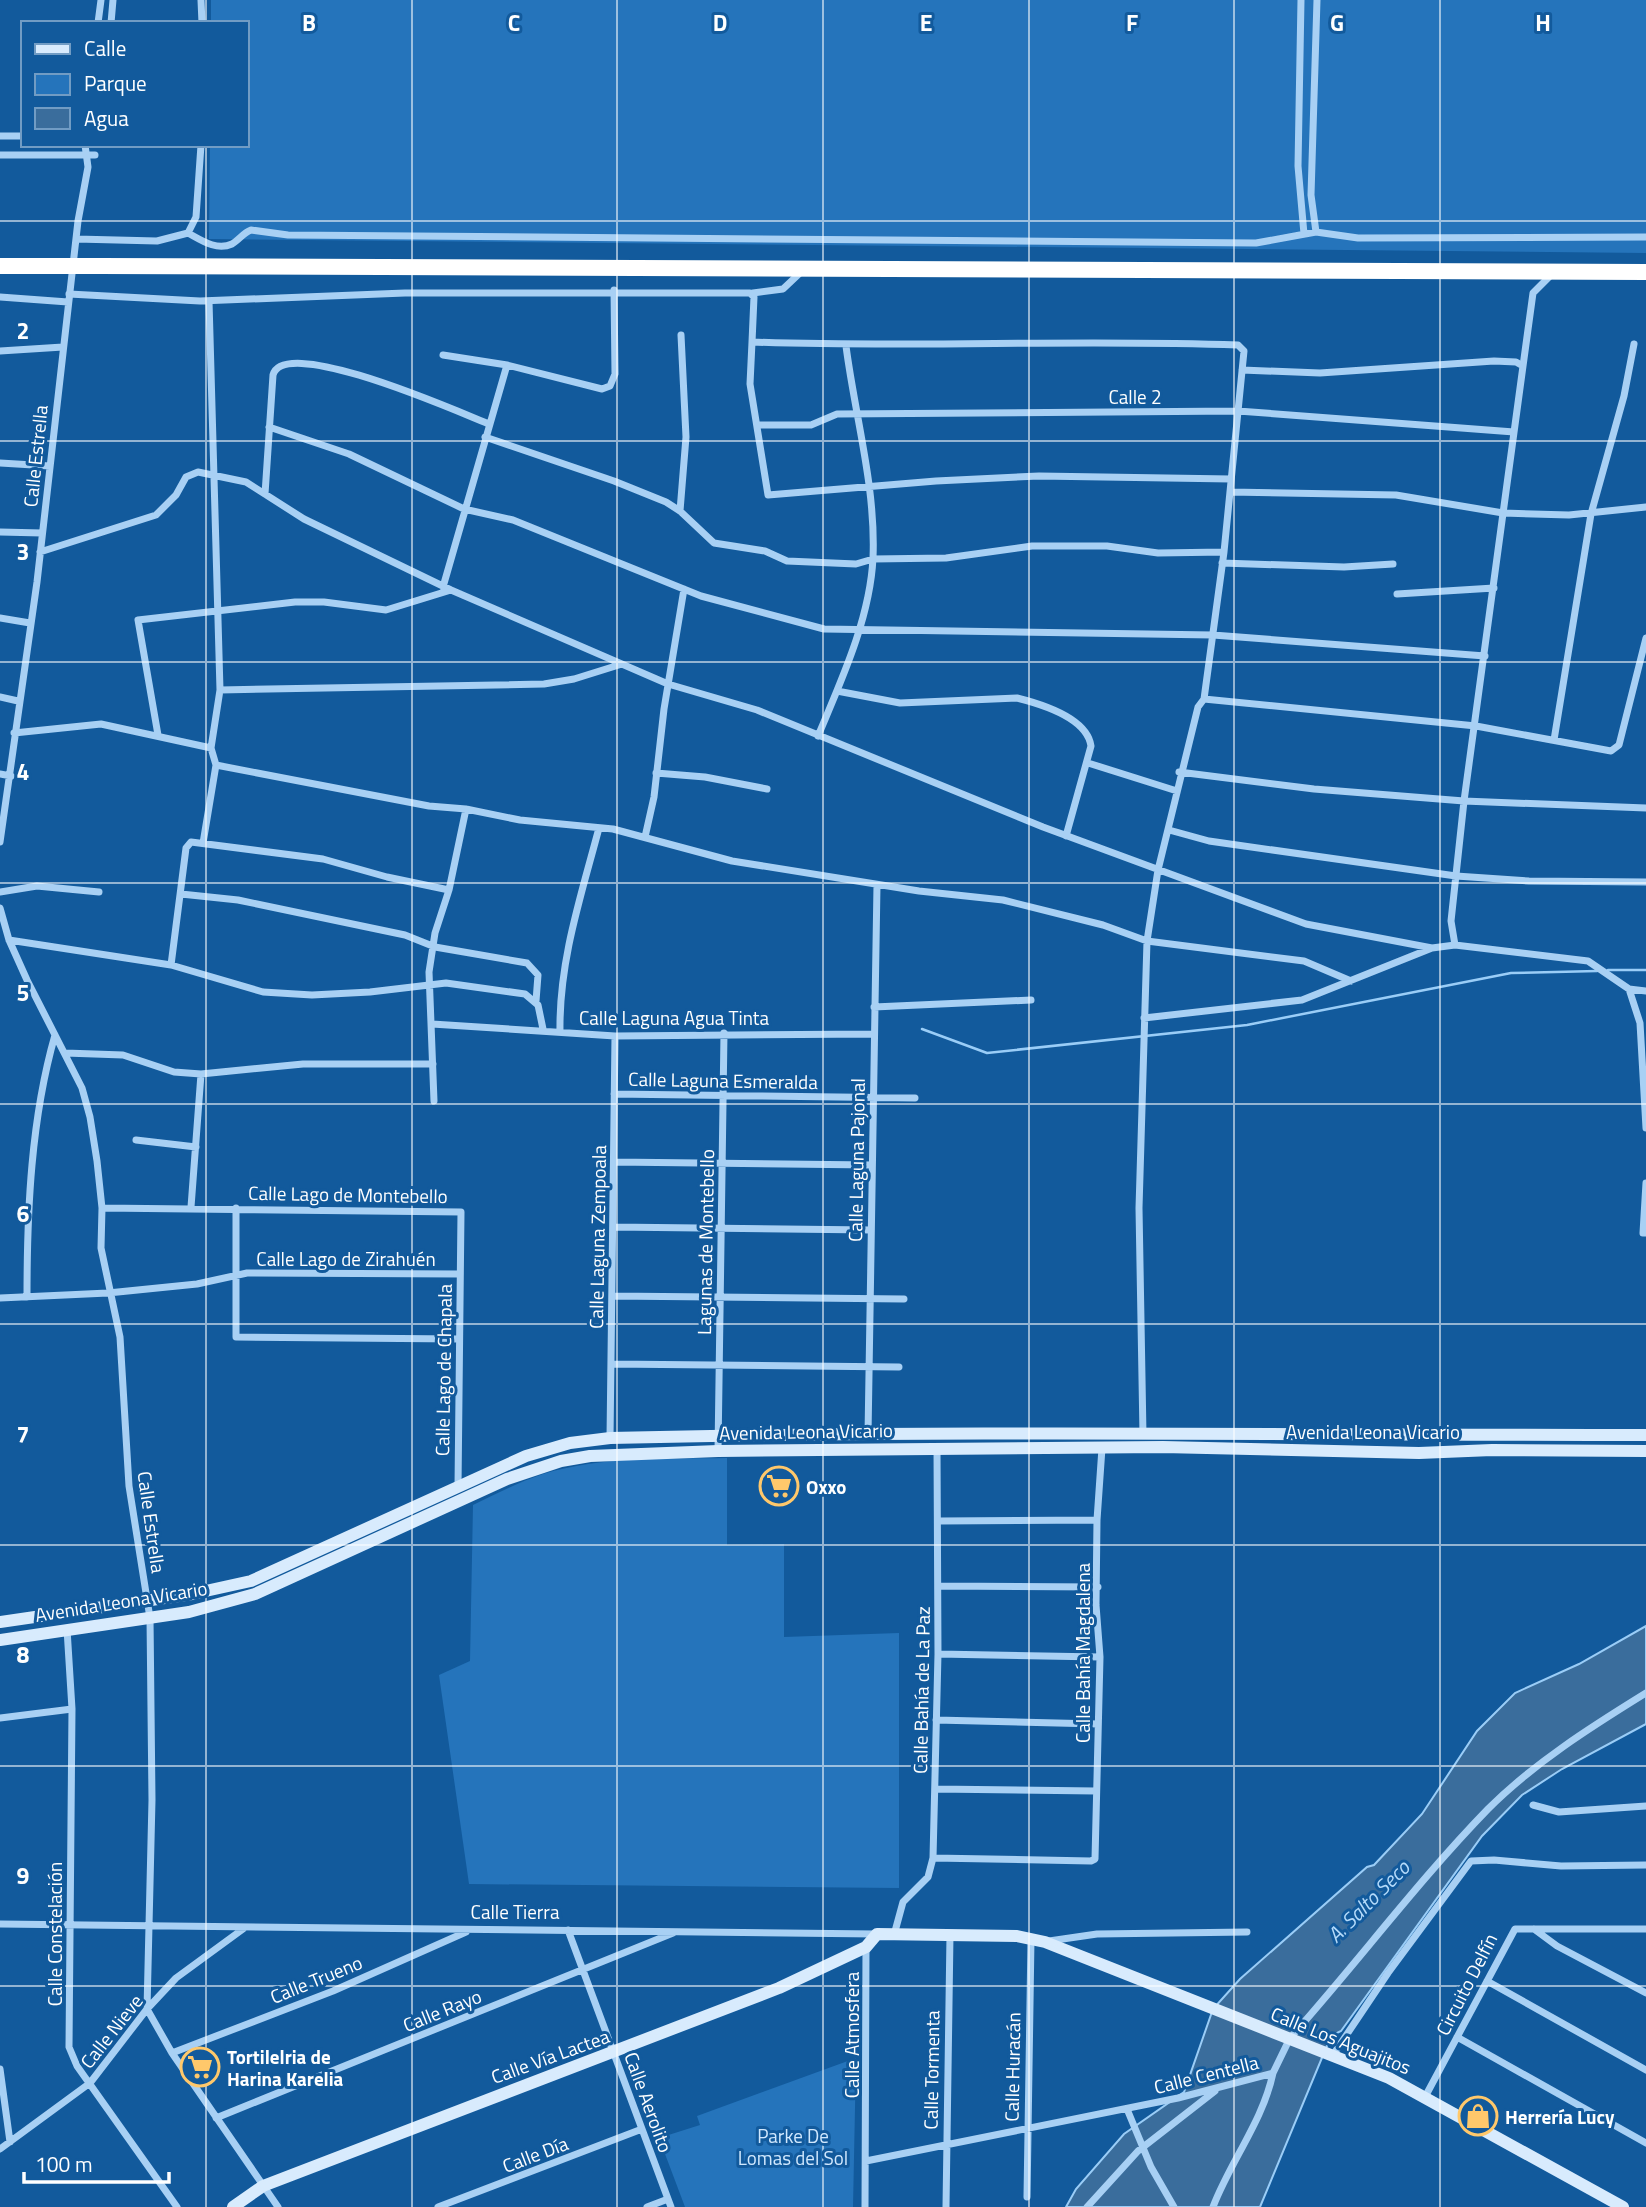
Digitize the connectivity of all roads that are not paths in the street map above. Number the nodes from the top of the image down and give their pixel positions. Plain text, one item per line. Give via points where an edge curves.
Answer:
1 (101, 0) edge
2 (113, 0) edge
3 (201, 0) edge
4 (1301, 0) edge
5 (1317, 0) edge
6 (98, 21) edge
7 (111, 21) edge
8 (202, 21) edge
9 (0, 136) edge
10 (21, 136) edge
11 (85, 147) edge
12 (96, 147) edge
13 (201, 147) edge
14 (0, 155) edge
15 (84, 155) junction
16 (95, 155) junction
17 (88, 167) junction
18 (1316, 232) junction
19 (188, 233) junction
20 (1304, 234) junction
21 (1646, 237) edge
22 (76, 239) junction
23 (0, 266) edge
24 (804, 269) junction
25 (1554, 272) junction
26 (1646, 272) edge
27 (614, 290) junction
28 (753, 293) junction
29 (0, 297) edge
30 (68, 298) junction
31 (209, 300) junction
32 (681, 335) dead end
33 (752, 342) junction
34 (1634, 344) dead end
35 (846, 346) junction
36 (63, 347) junction
37 (0, 351) edge
38 (443, 355) dead end
39 (506, 365) junction
40 (1523, 366) junction
41 (1242, 370) junction
42 (1238, 411) junction
43 (855, 414) junction
44 (489, 424) junction
45 (758, 425) junction
46 (269, 427) junction
47 (1514, 432) junction
48 (485, 437) junction
49 (0, 463) edge
50 (50, 466) junction
51 (213, 473) junction
52 (1231, 480) junction
53 (870, 488) junction
54 (1230, 492) junction
55 (265, 494) junction
56 (1646, 507) edge
57 (464, 509) junction
58 (680, 510) junction
59 (1503, 513) junction
60 (1591, 514) junction
61 (0, 532) edge
62 (42, 533) junction
63 (40, 552) junction
64 (1224, 552) junction
65 (873, 559) junction
66 (1222, 563) junction
67 (1393, 564) dead end
68 (447, 589) junction
69 (684, 589) junction
70 (1494, 589) junction
71 (1397, 594) dead end
72 (216, 610) junction
73 (0, 618) edge
74 (30, 622) junction
75 (858, 631) junction
76 (1213, 635) junction
77 (1646, 638) edge
78 (1485, 656) junction
79 (623, 664) junction
80 (668, 684) junction
81 (220, 690) junction
82 (837, 691) junction
83 (0, 697) edge
84 (1204, 699) junction
85 (18, 701) junction
86 (1476, 726) junction
87 (14, 733) junction
88 (158, 735) junction
89 (818, 736) junction
90 (1554, 740) junction
91 (211, 748) junction
92 (1088, 763) junction
93 (216, 765) junction
94 (1179, 772) junction
95 (656, 773) junction
96 (0, 774) edge
97 (11, 776) junction
98 (767, 789) dead end
99 (1177, 791) junction
100 (1464, 800) junction
101 (1646, 808) edge
102 (466, 809) junction
103 (599, 828) junction
104 (1169, 830) junction
105 (1066, 836) junction
106 (645, 837) junction
107 (0, 842) edge
108 (203, 843) junction
109 (1158, 870) junction
110 (1456, 876) junction
111 (1646, 882) edge
112 (877, 885) junction
113 (449, 890) junction
114 (0, 892) edge
115 (99, 892) dead end
116 (181, 894) junction
117 (0, 908) edge
118 (9, 940) junction
119 (1147, 941) junction
120 (1455, 945) junction
121 (435, 947) junction
122 (1432, 948) junction
123 (171, 965) junction
124 (1351, 981) junction
125 (429, 984) junction
126 (1629, 989) junction
127 (1646, 991) edge
128 (1031, 1000) dead end
129 (536, 1001) junction
130 (874, 1007) junction
131 (1144, 1018) junction
132 (432, 1024) junction
133 (543, 1029) junction
134 (560, 1031) junction
135 (724, 1033) junction
136 (874, 1034) junction
137 (55, 1035) junction
138 (615, 1036) junction
139 (65, 1053) junction
140 (1644, 1057) edge
141 (433, 1064) junction
142 (201, 1074) junction
143 (614, 1094) junction
144 (723, 1096) junction
145 (873, 1097) junction
146 (915, 1098) dead end
147 (1646, 1099) edge
148 (434, 1101) dead end
149 (1646, 1128) edge
150 (136, 1140) dead end
151 (196, 1147) junction
152 (614, 1162) junction
153 (722, 1163) junction
154 (872, 1165) junction
155 (1646, 1183) edge
156 (191, 1207) junction
157 (103, 1208) junction
158 (236, 1208) junction
159 (461, 1212) joint
160 (613, 1227) junction
161 (721, 1228) junction
162 (871, 1230) junction
163 (1645, 1233) edge
164 (460, 1275) junction
165 (235, 1277) junction
166 (108, 1293) junction
167 (612, 1296) junction
168 (27, 1297) junction
169 (720, 1297) junction
170 (0, 1298) edge
171 (870, 1299) junction
172 (904, 1299) dead end
173 (459, 1339) junction
174 (611, 1364) junction
175 (719, 1366) junction
176 (869, 1367) junction
177 (899, 1367) dead end
178 (937, 1433) junction
179 (868, 1435) junction
180 (1143, 1435) junction
181 (1646, 1435) edge
182 (718, 1436) junction
183 (610, 1438) junction
184 (937, 1448) junction
185 (1102, 1448) junction
186 (718, 1451) junction
187 (1646, 1451) edge
188 (458, 1487) junction
189 (1097, 1520) junction
190 (939, 1521) junction
191 (938, 1586) junction
192 (1098, 1587) junction
193 (148, 1600) junction
194 (150, 1618) junction
195 (0, 1622) edge
196 (67, 1628) junction
197 (0, 1640) edge
198 (938, 1654) junction
199 (1100, 1657) junction
200 (1646, 1693) edge
201 (72, 1709) junction
202 (0, 1718) edge
203 (936, 1720) junction
204 (1098, 1724) junction
205 (935, 1789) junction
206 (1096, 1791) junction
207 (1533, 1805) dead end
208 (1646, 1806) edge
209 (933, 1858) junction
210 (1646, 1866) edge
211 (0, 1924) edge
212 (70, 1925) junction
213 (148, 1926) junction
214 (243, 1929) junction
215 (1534, 1929) junction
216 (1646, 1929) edge
217 (469, 1930) junction
218 (568, 1930) junction
219 (679, 1931) junction
220 (1247, 1932) dead end
221 (877, 1934) junction
222 (950, 1934) junction
223 (894, 1935) junction
224 (1031, 1938) junction
225 (1045, 1942) junction
226 (866, 1947) junction
227 (583, 1970) junction
228 (1487, 1981) junction
229 (1646, 1993) edge
230 (147, 2009) junction
231 (1457, 2037) junction
232 (1290, 2038) junction
233 (172, 2053) junction
234 (615, 2053) junction
235 (1333, 2055) junction
236 (0, 2069) edge
237 (1646, 2070) edge
238 (1273, 2073) junction
239 (90, 2083) junction
240 (1219, 2088) junction
241 (1425, 2097) junction
242 (1127, 2109) junction
243 (216, 2118) junction
244 (1027, 2127) junction
245 (642, 2129) junction
246 (10, 2142) junction
247 (946, 2143) junction
248 (1646, 2143) edge
249 (1142, 2148) junction
250 (0, 2149) edge
251 (866, 2161) junction
252 (263, 2186) junction
253 (1027, 2197) dead end
254 (670, 2203) edge
255 (177, 2207) edge
256 (233, 2207) edge
257 (278, 2207) edge
258 (439, 2207) edge
259 (648, 2207) edge
260 (865, 2207) edge
261 (946, 2207) edge
262 (1087, 2207) edge
263 (1174, 2207) edge
264 (1213, 2207) edge
265 (1623, 2207) edge

1 - 6 street
2 - 7 street
3 - 8 street
4 - 20 street via 1298,166
5 - 18 street via 1311,195
9 - 10 street
11 - 15 street
12 - 16 street
13 - 19 street via 196,217
14 - 15 street
15 - 16 street
15 - 17 street
16 - 17 street
17 - 22 street, Calle Estrella
18 - 20 street
18 - 21 street via 1358,238
19 - 20 street via 222,246 251,230 302,235 1256,243
19 - 22 street via 157,241
22 - 30 street, Calle Estrella
23 - 24 highway, bridge
24 - 25 highway
24 - 28 street via 783,289
25 - 26 highway
25 - 40 street via 1533,293
27 - 28 street
27 - 31 street
27 - 39 street via 615,373 610,386 602,388
28 - 33 street
29 - 30 street
30 - 31 street
30 - 36 street, Calle Estrella
31 - 51 street
32 - 58 street via 686,438
33 - 35 street
33 - 45 street via 750,384
34 - 60 street
35 - 41 street via 1131,341 1238,345 1244,351
35 - 43 street
36 - 37 street
36 - 50 street, Calle Estrella
38 - 39 street
39 - 44 street
40 - 41 street via 1494,362 1320,373
40 - 47 street
41 - 42 street
42 - 43 street, Calle 2
42 - 47 street, Calle 2
42 - 52 street
43 - 45 street, Calle 2 via 828,416 811,425
43 - 53 street
44 - 46 street via 346,370 291,363 275,368
44 - 48 street
45 - 53 street via 768,495
46 - 55 street
46 - 57 street via 349,454
47 - 59 street
48 - 57 street
48 - 58 street via 614,481
49 - 50 street
50 - 62 street, Calle Estrella
51 - 55 street via 246,482
51 - 63 street via 186,477 176,495 156,514
51 - 72 street
52 - 53 street via 1039,476
52 - 54 street
53 - 65 street
54 - 59 street via 1396,495
54 - 64 street
55 - 68 street via 304,520
56 - 60 street
57 - 68 street
57 - 69 street via 513,520
58 - 65 street via 725,547 765,551 787,561 856,564
59 - 60 street
59 - 70 street
60 - 90 street
61 - 62 street
62 - 63 street, Calle Estrella
63 - 74 street, Calle Estrella
64 - 65 street via 1032,546 946,558
64 - 66 street
65 - 75 street
66 - 67 street
66 - 76 street
68 - 72 street via 386,610 324,602
68 - 79 street
69 - 75 street via 769,616 824,629
69 - 80 street
70 - 71 street
70 - 78 street
72 - 81 street
72 - 88 street via 138,620
73 - 74 street
74 - 85 street, Calle Estrella
75 - 76 street
75 - 82 street
76 - 78 street
76 - 84 street
77 - 90 street via 1616,749
78 - 86 street
79 - 80 street
79 - 81 street via 544,684
80 - 89 street via 757,710
80 - 95 street
81 - 91 street
82 - 89 street
82 - 92 street via 900,703 1017,698 1035,703 1080,725 1090,735
83 - 85 street
84 - 86 street
84 - 94 street
85 - 87 street, Calle Estrella
86 - 90 street
86 - 100 street
87 - 88 street via 101,724
87 - 97 street, Calle Estrella
88 - 91 street
89 - 105 street
91 - 93 street
92 - 99 street
92 - 105 street
93 - 102 street
93 - 108 street
94 - 99 street
94 - 100 street via 1314,789
95 - 98 street
95 - 106 street
96 - 97 street
97 - 107 street, Calle Estrella
99 - 104 street
100 - 101 street
100 - 110 street
102 - 103 street
102 - 113 street
103 - 106 street
103 - 134 street via 565,956
104 - 109 street
104 - 110 street via 1209,841
105 - 109 street
106 - 112 street via 732,861
108 - 113 street via 323,859
108 - 116 street via 188,843
109 - 119 street
109 - 122 street via 1306,924
110 - 111 street
110 - 120 street via 1451,921
112 - 119 street via 1003,900
112 - 130 street, Calle Laguna Pajonal
113 - 121 street
114 - 115 street via 37,886
116 - 121 street via 251,903 405,936
116 - 123 street
117 - 118 street, Calle Estrella
118 - 123 street
118 - 137 street, Calle Estrella
119 - 124 street via 1304,961
119 - 131 street
120 - 122 street
120 - 126 street via 1588,961
121 - 125 street
121 - 129 street via 527,963 538,975
122 - 124 street
123 - 125 street via 263,992 380,992
124 - 131 street via 1302,1000
125 - 129 street via 525,994
125 - 132 street
126 - 127 street
126 - 140 street
128 - 130 street
129 - 133 street
130 - 136 street, Calle Laguna Pajonal
131 - 180 street via 1139,1221
132 - 133 street, Calle Laguna Agua Tinta
132 - 141 street
133 - 134 street, Calle Laguna Agua Tinta
134 - 138 street, Calle Laguna Agua Tinta
135 - 136 street, Calle Laguna Agua Tinta
135 - 138 street, Calle Laguna Agua Tinta
135 - 144 street, Lagunas de Montebello
136 - 145 street, Calle Laguna Pajonal
137 - 139 street, Calle Estrella
137 - 168 street via 44,1076 34,1152
138 - 143 street, Calle Laguna Zempoala
139 - 142 street via 122,1055 174,1072
139 - 157 street, Calle Estrella via 90,1116
140 - 147 street
141 - 142 street via 303,1065
141 - 148 street
142 - 151 street
143 - 144 street, Calle Laguna Esmeralda
143 - 152 street, Calle Laguna Zempoala
144 - 145 street, Calle Laguna Esmeralda
144 - 153 street, Lagunas de Montebello
145 - 146 street, Calle Laguna Esmeralda
145 - 154 street, Calle Laguna Pajonal
147 - 149 street
150 - 151 street
151 - 156 street
152 - 153 street
152 - 160 street, Calle Laguna Zempoala
153 - 154 street
153 - 161 street, Lagunas de Montebello
154 - 162 street, Calle Laguna Pajonal
155 - 163 street
156 - 157 street, Calle Lago de Montebello
156 - 158 street, Calle Lago de Montebello
157 - 166 street, Calle Estrella
158 - 159 street, Calle Lago de Montebello
158 - 165 street
159 - 164 street, Calle Lago de Chapala
160 - 161 street
160 - 167 street, Calle Laguna Zempoala
161 - 162 street
161 - 169 street, Lagunas de Montebello
162 - 171 street, Calle Laguna Pajonal
164 - 165 street, Calle Lago de Zirahuén via 247,1273
164 - 173 street, Calle Lago de Chapala
165 - 166 street, Calle Lago de Zirahuén
165 - 173 street via 236,1337
166 - 168 street, Calle Lago de Zirahuén
166 - 193 street, Calle Estrella via 120,1337 129,1486
167 - 169 street
167 - 174 street, Calle Laguna Zempoala
168 - 170 street, Calle Lago de Zirahuén
169 - 171 street
169 - 175 street, Lagunas de Montebello
171 - 172 street
171 - 176 street, Calle Laguna Pajonal
173 - 188 street, Calle Lago de Chapala
174 - 175 street
174 - 183 street, Calle Laguna Zempoala
175 - 176 street
175 - 182 street, Lagunas de Montebello
176 - 177 street
176 - 179 street, Calle Laguna Pajonal
178 - 179 street, Avenida Leona Vicario
178 - 180 street, Avenida Leona Vicario
178 - 184 street, Calle Bahía de La Paz
179 - 182 street, Avenida Leona Vicario
180 - 181 street, Avenida Leona Vicario
182 - 183 street, Avenida Leona Vicario
182 - 186 street, Lagunas de Montebello
183 - 188 street, Avenida Leona Vicario via 545,1450
184 - 185 street, Avenida Leona Vicario
184 - 186 street, Avenida Leona Vicario
184 - 190 street, Calle Bahía de La Paz
185 - 187 street, Avenida Leona Vicario
185 - 189 street, Calle Bahía Magdalena
186 - 194 street, Avenida Leona Vicario via 611,1454 561,1461 507,1479 255,1594
188 - 193 street, Avenida Leona Vicario via 251,1581
189 - 190 street
189 - 192 street, Calle Bahía Magdalena
190 - 191 street, Calle Bahía de La Paz
191 - 192 street
191 - 198 street, Calle Bahía de La Paz
192 - 199 street, Calle Bahía Magdalena
193 - 194 street, Calle Estrella
193 - 195 street, Avenida Leona Vicario
194 - 196 street, Avenida Leona Vicario
194 - 213 street, Calle Estrella
196 - 197 street, Avenida Leona Vicario
196 - 201 street, Calle Constelación
198 - 199 street
198 - 203 street, Calle Bahía de La Paz
199 - 204 street, Calle Bahía Magdalena
200 - 232 street, Calle Centella via 1594,1725 1490,1808
201 - 202 street
201 - 212 street, Calle Constelación
203 - 204 street
203 - 205 street, Calle Bahía de La Paz
204 - 206 street, Calle Bahía Magdalena
205 - 206 street
205 - 209 street, Calle Bahía de La Paz
206 - 209 street, Calle Bahía Magdalena via 1095,1858 1091,1861
207 - 208 street via 1559,1812
209 - 223 street, Calle Bahía de La Paz via 928,1877 903,1902
210 - 235 street via 1471,1861
211 - 212 street, Calle Tierra
212 - 213 street, Calle Tierra
212 - 239 street, Calle Constelación via 69,2047 76,2066
213 - 214 street, Calle Tierra
213 - 230 street, Calle Estrella
214 - 217 street, Calle Tierra
214 - 230 street, Calle Nieve via 176,1978
215 - 216 street, Circuito Delfín
215 - 228 street, Circuito Delfín via 1511,1932
215 - 229 street
217 - 218 street, Calle Tierra
217 - 233 street, Calle Trueno via 333,1991
218 - 219 street, Calle Tierra
218 - 227 street, Calle Aerolito
219 - 221 street, Calle Tierra
219 - 227 street, Calle Rayo
220 - 225 street via 1097,1934
221 - 223 street, Calle Tierra
221 - 226 street, Calle Vía Lactea
222 - 223 street, Calle Tierra
222 - 224 street, Calle Tierra
222 - 247 street, Calle Tormenta
224 - 225 street, Calle Los Aguajitos
224 - 244 street, Calle Huracán
225 - 232 street, Calle Los Aguajitos
226 - 234 street, Calle Vía Lactea via 779,1988
226 - 251 street, Calle Atmosfera
227 - 234 street, Calle Aerolito
227 - 243 street, Calle Rayo
228 - 231 street, Circuito Delfín
228 - 237 street
230 - 233 street
230 - 239 street, Calle Nieve
231 - 241 street, Circuito Delfín
231 - 248 street
232 - 235 street, Calle Los Aguajitos
232 - 238 street, Calle Centella
233 - 243 street
234 - 245 street, Calle Aerolito
234 - 252 street, Calle Vía Lactea
235 - 241 street, Calle Los Aguajitos
236 - 246 street
238 - 240 street, Calle Centella
238 - 264 street via 1263,2105
239 - 246 street, Calle Nieve
239 - 255 street, Calle Constelación
240 - 242 street, Calle Centella
240 - 249 street
241 - 265 street, Calle Los Aguajitos
242 - 244 street, Calle Centella
242 - 249 street
243 - 252 street
244 - 247 street, Calle Centella
244 - 253 street, Calle Huracán
245 - 254 street, Calle Aerolito
245 - 258 street, Calle Día
246 - 250 street, Calle Nieve
247 - 251 street, Calle Centella
247 - 261 street, Calle Tormenta
249 - 262 street
249 - 263 street
251 - 260 street, Calle Atmosfera
252 - 256 street, Calle Vía Lactea
252 - 257 street
254 - 259 street

